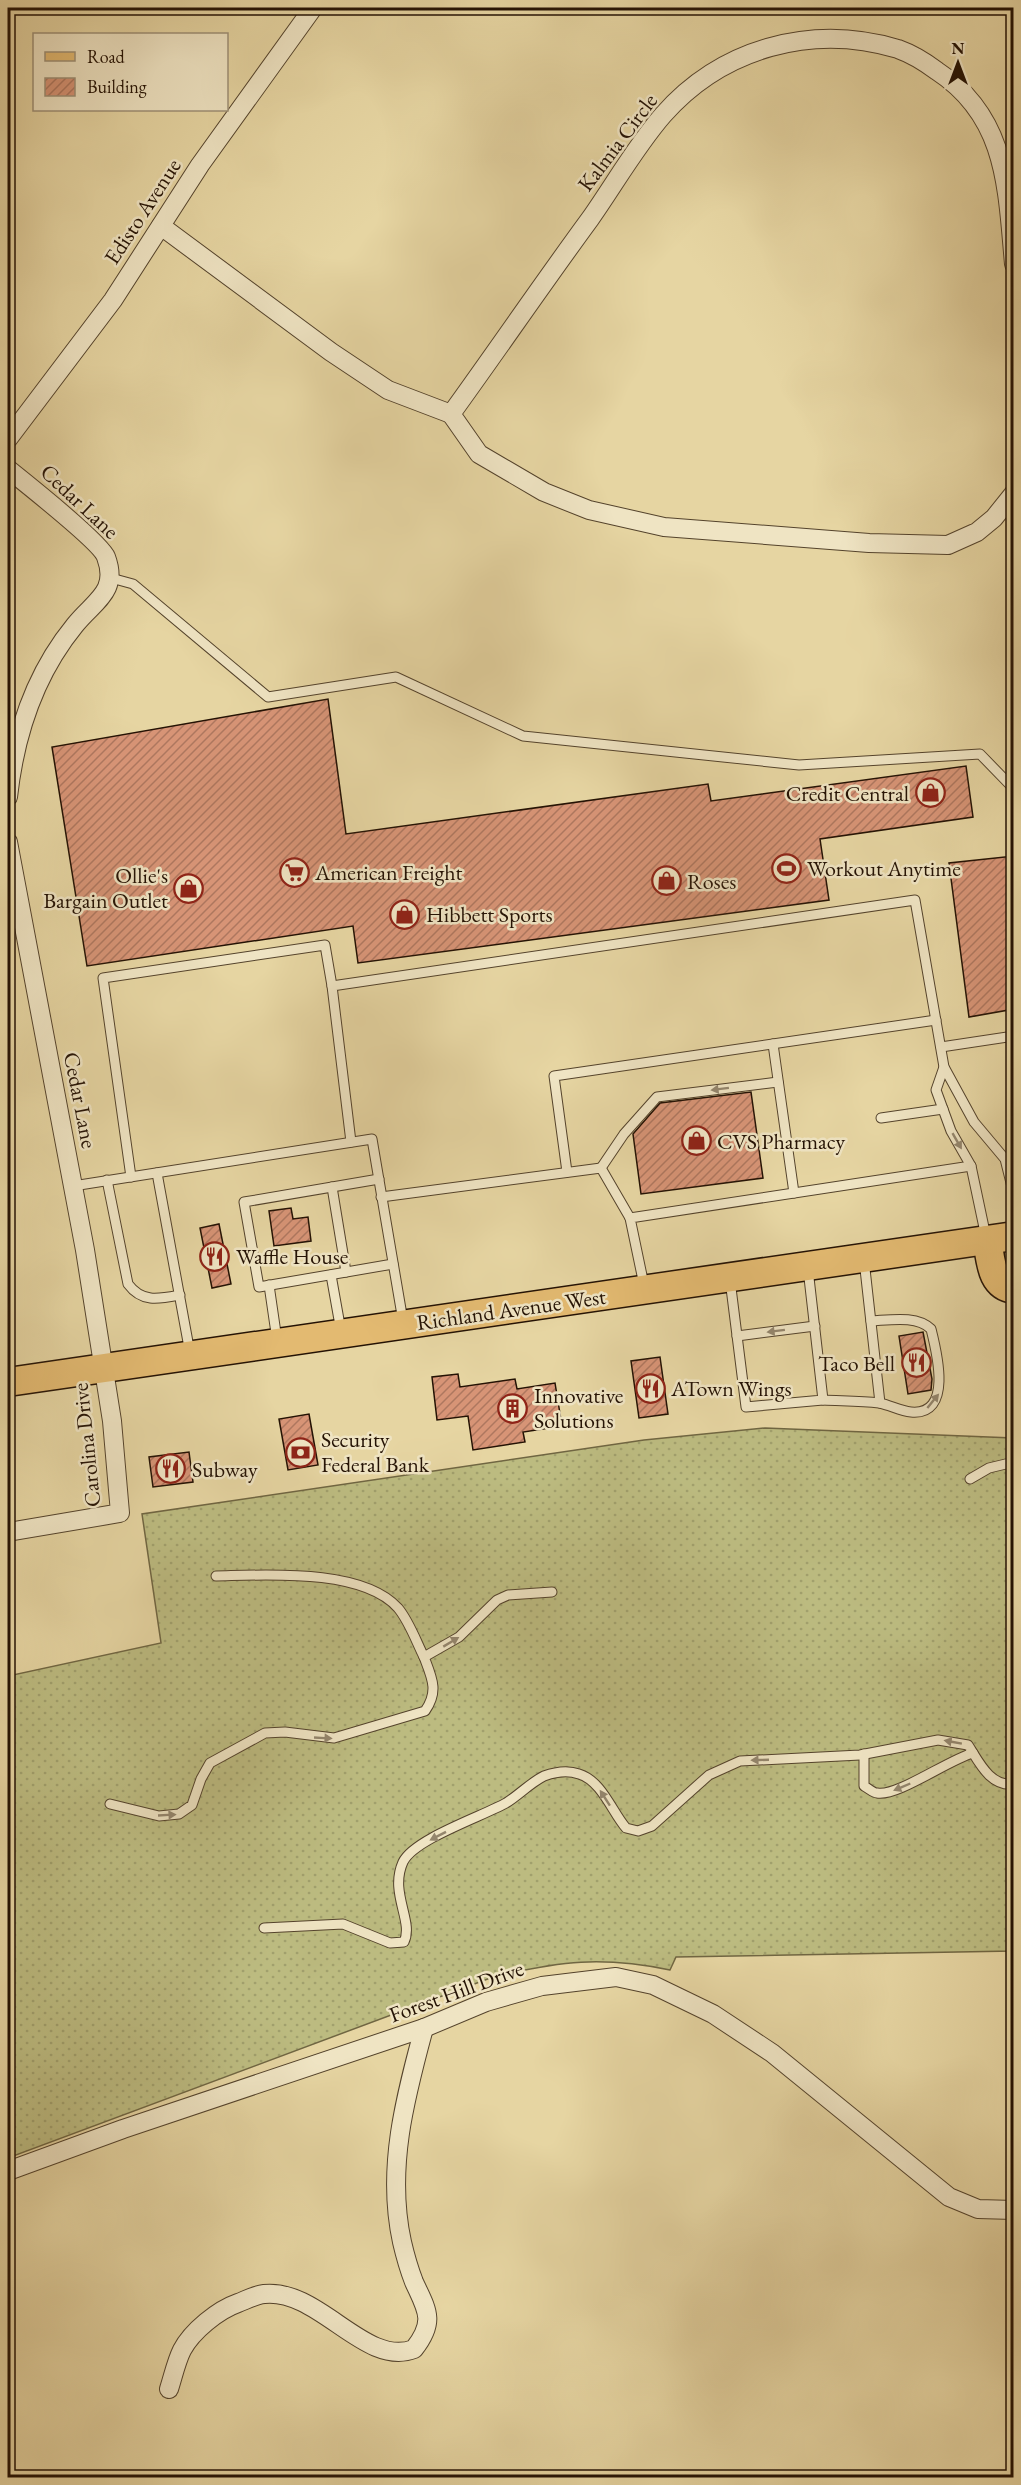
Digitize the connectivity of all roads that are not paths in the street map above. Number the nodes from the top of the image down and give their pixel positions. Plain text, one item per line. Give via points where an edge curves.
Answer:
1 (313, 8) edge
2 (161, 226) junction
3 (1014, 264) edge
4 (451, 414) junction
5 (8, 438) edge
6 (8, 469) edge
7 (1014, 493) edge
8 (111, 578) junction
9 (1014, 789) edge
10 (8, 798) edge
11 (8, 842) edge
12 (332, 986) junction
13 (936, 1020) junction
14 (1014, 1036) edge
15 (773, 1044) junction
16 (940, 1047) junction
17 (944, 1067) junction
18 (778, 1082) junction
19 (943, 1109) junction
20 (881, 1118) dead end
21 (351, 1143) junction
22 (1009, 1158) edge
23 (971, 1166) junction
24 (601, 1168) junction
25 (567, 1172) junction
26 (157, 1173) junction
27 (131, 1177) junction
28 (378, 1179) junction
29 (107, 1180) junction
30 (73, 1186) junction
31 (332, 1187) junction
32 (794, 1193) junction
33 (1014, 1195) edge
34 (381, 1197) junction
35 (630, 1218) junction
36 (1000, 1238) edge
37 (864, 1258) junction
38 (393, 1264) junction
39 (808, 1267) junction
40 (346, 1272) junction
41 (331, 1275) junction
42 (730, 1278) junction
43 (268, 1285) junction
44 (1014, 1289) edge
45 (646, 1291) junction
46 (180, 1295) junction
47 (871, 1321) junction
48 (404, 1324) junction
49 (815, 1326) junction
50 (341, 1333) junction
51 (737, 1336) junction
52 (277, 1342) junction
53 (190, 1355) junction
54 (102, 1368) junction
55 (8, 1382) edge
56 (824, 1400) junction
57 (880, 1403) junction
58 (1014, 1462) edge
59 (970, 1479) dead end
60 (8, 1532) edge
61 (216, 1576) dead end
62 (552, 1592) dead end
63 (424, 1657) junction
64 (973, 1753) junction
65 (864, 1754) junction
66 (1014, 1784) edge
67 (110, 1804) dead end
68 (264, 1928) dead end
69 (424, 2028) junction
70 (8, 2171) edge
71 (1014, 2210) edge
72 (169, 2390) dead end

1 - 2 street, Edisto Avenue
2 - 4 street via 388,390
2 - 5 street, Edisto Avenue via 113,300
3 - 4 street, Kalmia Circle via 1001,157 987,122 963,91 917,57 885,45 818,40 770,45 719,69 663,115
4 - 7 street via 478,454 544,492 589,510 664,527 869,543 948,545 977,532
6 - 8 street, Cedar Lane via 106,554
8 - 9 lane via 133,584 268,697 396,677 523,736 799,765 980,754
8 - 10 street via 103,597 56,651 34,691 16,743
11 - 30 street, Cedar Lane
12 - 13 lane via 915,900
12 - 21 lane
12 - 27 lane via 325,945 103,978
13 - 15 lane
13 - 16 lane
14 - 16 lane
15 - 18 lane
15 - 25 lane via 554,1076
16 - 17 lane
17 - 19 lane via 936,1090
17 - 22 lane via 974,1122
18 -> 24 lane via 657,1098 624,1134
18 - 32 lane
19 - 20 lane
19 -> 23 lane
21 - 26 lane
21 - 28 lane via 372,1139
22 - 33 lane
23 - 32 lane
23 - 36 lane
24 - 25 lane
24 - 35 lane
25 - 34 lane
26 - 27 lane
26 - 46 lane
27 - 29 lane
28 - 31 lane
28 - 34 lane
29 - 30 lane
29 - 46 lane via 128,1284 144,1298
30 - 54 street, Cedar Lane
31 - 40 lane
31 - 43 lane via 244,1202 259,1287
32 - 35 lane
34 - 38 lane
35 - 45 lane
36 - 37 main road, Richland Avenue West
36 - 44 main road via 994,1277 999,1284
37 - 39 main road, Richland Avenue West
37 - 47 lane
38 - 40 lane
38 - 48 lane
39 - 42 main road, Richland Avenue West
39 - 49 lane
40 - 41 lane
41 - 43 lane
41 - 50 lane
42 - 45 main road, Richland Avenue West
42 - 51 lane
43 - 52 lane
45 - 48 main road, Richland Avenue West
46 - 53 lane
47 - 57 lane
57 -> 47 lane via 910,1412 924,1411 934,1404 939,1388 932,1334 924,1323
48 - 50 main road, Richland Avenue West
49 -> 51 lane
49 - 56 lane
50 - 52 main road, Richland Avenue West
51 - 56 lane via 746,1407
52 - 53 main road, Richland Avenue West
53 - 54 main road, Richland Avenue West
54 - 55 main road, Richland Avenue West
54 - 60 street, Carolina Drive via 112,1421 120,1513
56 - 57 lane
58 - 59 lane via 989,1468
61 - 63 lane via 298,1576 359,1586 381,1595 398,1609
63 -> 62 lane via 459,1638 497,1600 508,1595
67 -> 63 lane via 159,1816 179,1814 192,1805 210,1763 265,1733 334,1738 425,1711 436,1687
64 -> 65 lane via 968,1745 938,1740
64 -> 65 lane via 898,1790 877,1794 864,1786
64 - 66 lane via 992,1779 1005,1786
65 -> 68 lane via 740,1761 688,1791 652,1826 638,1831 626,1828 593,1782 572,1772 555,1773 418,1846 405,1858 397,1884 407,1928 404,1942 390,1943 343,1924
69 - 70 street, Forest Hill Drive
69 - 71 street, Forest Hill Drive via 486,2002 542,1986 616,1977 653,1985 713,2014 772,2053 949,2197 978,2208
69 - 72 street via 396,2156 402,2242 428,2318 422,2338 414,2349 393,2353 301,2300 263,2294 229,2306 197,2331 182,2349

